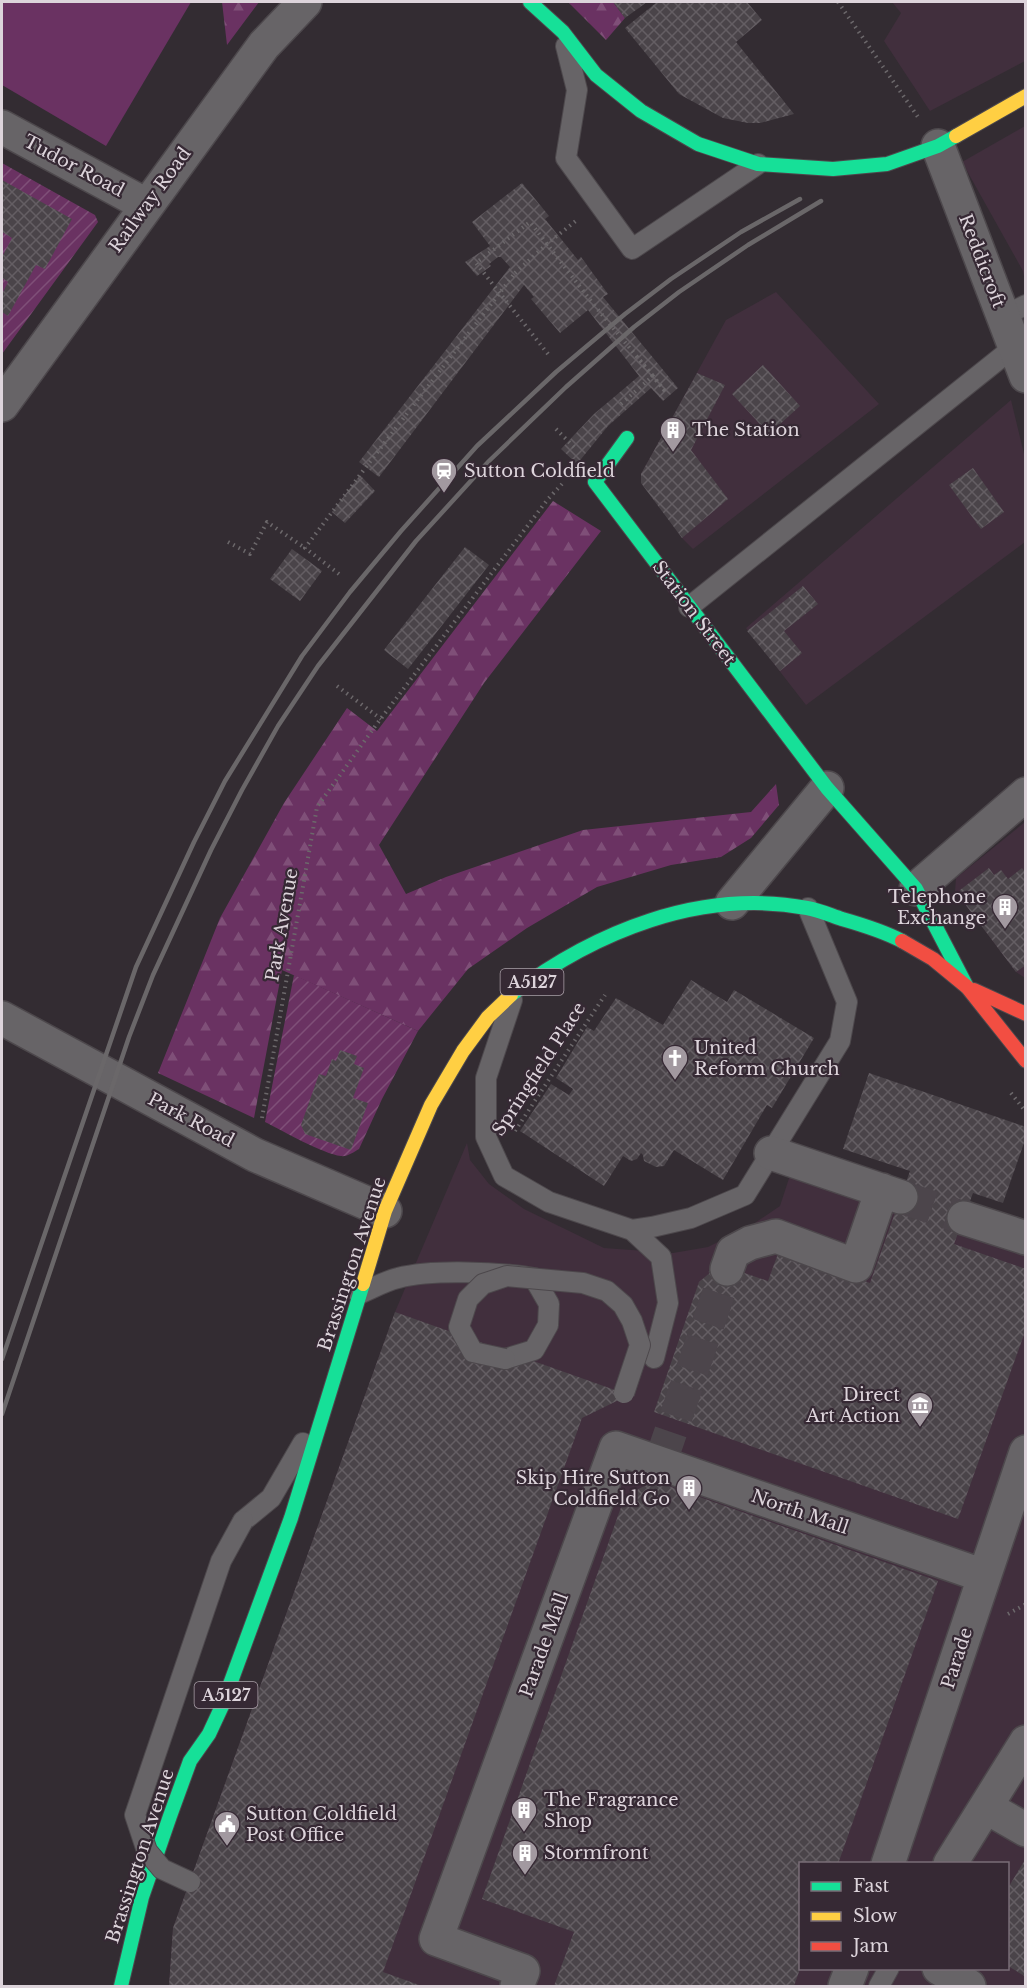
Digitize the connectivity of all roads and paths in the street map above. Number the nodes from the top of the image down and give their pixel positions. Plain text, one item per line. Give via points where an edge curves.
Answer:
1 (305, 2) edge
2 (530, 2) edge
3 (838, 2) edge
4 (563, 32) junction
5 (1026, 96) edge
6 (2, 127) edge
7 (938, 146) junction
8 (758, 164) junction
9 (599, 203) junction
10 (146, 205) junction
11 (547, 244) junction
12 (1014, 311) edge
13 (548, 354) dead end
14 (637, 357) dead end
15 (1020, 361) edge
16 (652, 376) junction
17 (645, 382) dead end
18 (2, 405) edge
19 (556, 429) dead end
20 (627, 438) dead end
21 (575, 448) dead end
22 (564, 483) dead end
23 (228, 542) dead end
24 (305, 548) junction
25 (339, 574) dead end
26 (689, 607) junction
27 (337, 686) dead end
28 (381, 719) junction
29 (826, 788) junction
30 (1026, 794) edge
31 (916, 889) junction
32 (732, 903) junction
33 (808, 908) junction
34 (967, 987) junction
35 (513, 994) junction
36 (604, 995) dead end
37 (1026, 1014) edge
38 (2, 1018) edge
39 (1026, 1060) edge
40 (771, 1153) junction
41 (255, 1155) junction
42 (496, 1159) junction
43 (386, 1211) junction
44 (964, 1218) tunnel mouth
45 (632, 1230) junction
46 (1026, 1238) edge
47 (727, 1269) tunnel mouth
48 (359, 1294) junction
49 (654, 1358) dead end
50 (624, 1393) dead end
51 (327, 1400) junction
52 (616, 1448) joint
53 (1026, 1452) edge
54 (984, 1576) junction
55 (1026, 1742) edge
56 (986, 1807) junction
57 (1026, 1830) edge
58 (888, 1862) edge
59 (951, 1862) edge
60 (190, 1882) dead end
61 (851, 1970) edge
62 (888, 1970) edge
63 (942, 1970) edge
64 (121, 1986) edge
65 (517, 1986) edge
66 (845, 1986) edge
67 (879, 1986) edge
68 (969, 1986) edge

1 - 10 street, Railway Road via 264,45
2 - 4 main road
3 - 7 path
4 - 8 main road via 596,75 641,111 698,144
4 - 9 lane via 577,90 566,158
5 - 7 main road
6 - 10 street, Tudor Road
7 - 8 main road via 887,164 833,169
7 - 12 street, Reddicroft
8 - 9 lane via 632,249
9 - 11 path
10 - 18 street, Railway Road
11 - 13 path via 530,222 476,263
11 - 16 path, bridge
11 - 24 path, bridge via 515,273
12 - 15 street, Reddicroft
14 - 16 path via 664,390
15 - 26 lane
16 - 17 path
19 - 21 path
20 - 26 main road, Station Street via 594,482
22 - 28 path, Park Avenue
23 - 24 path via 250,554 267,522
24 - 25 path
26 - 29 main road, Station Street
27 - 28 path
28 - 41 path, Park Avenue via 317,807
29 - 31 main road, Station Street
29 - 32 street
30 - 31 street
31 - 34 main road, Station Street
32 - 33 main road, Brassington Avenue / A5127
32 - 35 main road, Brassington Avenue / A5127 via 666,915 628,928 587,946
33 - 34 main road, Brassington Avenue / A5127 via 885,933 933,959
33 - 40 lane via 847,1002 840,1041
34 - 37 main road, A5127
34 - 39 main road, Brassington Avenue / A5127
35 - 42 lane via 486,1078 486,1137
35 - 43 main road, Brassington Avenue / A5127 via 488,1017 431,1105
36 - 42 path, Springfield Place
38 - 41 street, Park Road
40 - 45 lane via 745,1195 691,1218
40 - 47 street via 891,1194 856,1266 776,1236 734,1252
41 - 43 street, Park Road
42 - 45 lane via 504,1176 549,1202
43 - 48 main road, Brassington Avenue / A5127
44 - 46 street
45 - 49 lane via 661,1257 668,1303
48 - 50 lane, bridge via 397,1278 426,1273 510,1274 522,1276 534,1278 549,1304 548,1325 534,1350 505,1359 473,1352 459,1327 468,1299 483,1284 519,1276 531,1277 554,1279 583,1283 607,1291 623,1305 640,1346
48 - 51 main road, Brassington Avenue / A5127
51 - 60 lane, bridge via 271,1498 243,1521 221,1561 135,1815 147,1851 162,1869
51 - 64 main road, Brassington Avenue / A5127 via 291,1518 222,1706 190,1761 166,1826 142,1897
52 - 54 street, North Mall
52 - 65 street, Parade Mall via 436,1939 523,1971
53 - 54 street, Parade
54 - 58 street, Parade
55 - 56 street
56 - 57 street
56 - 59 street
61 - 66 street
62 - 67 lane
63 - 68 street

